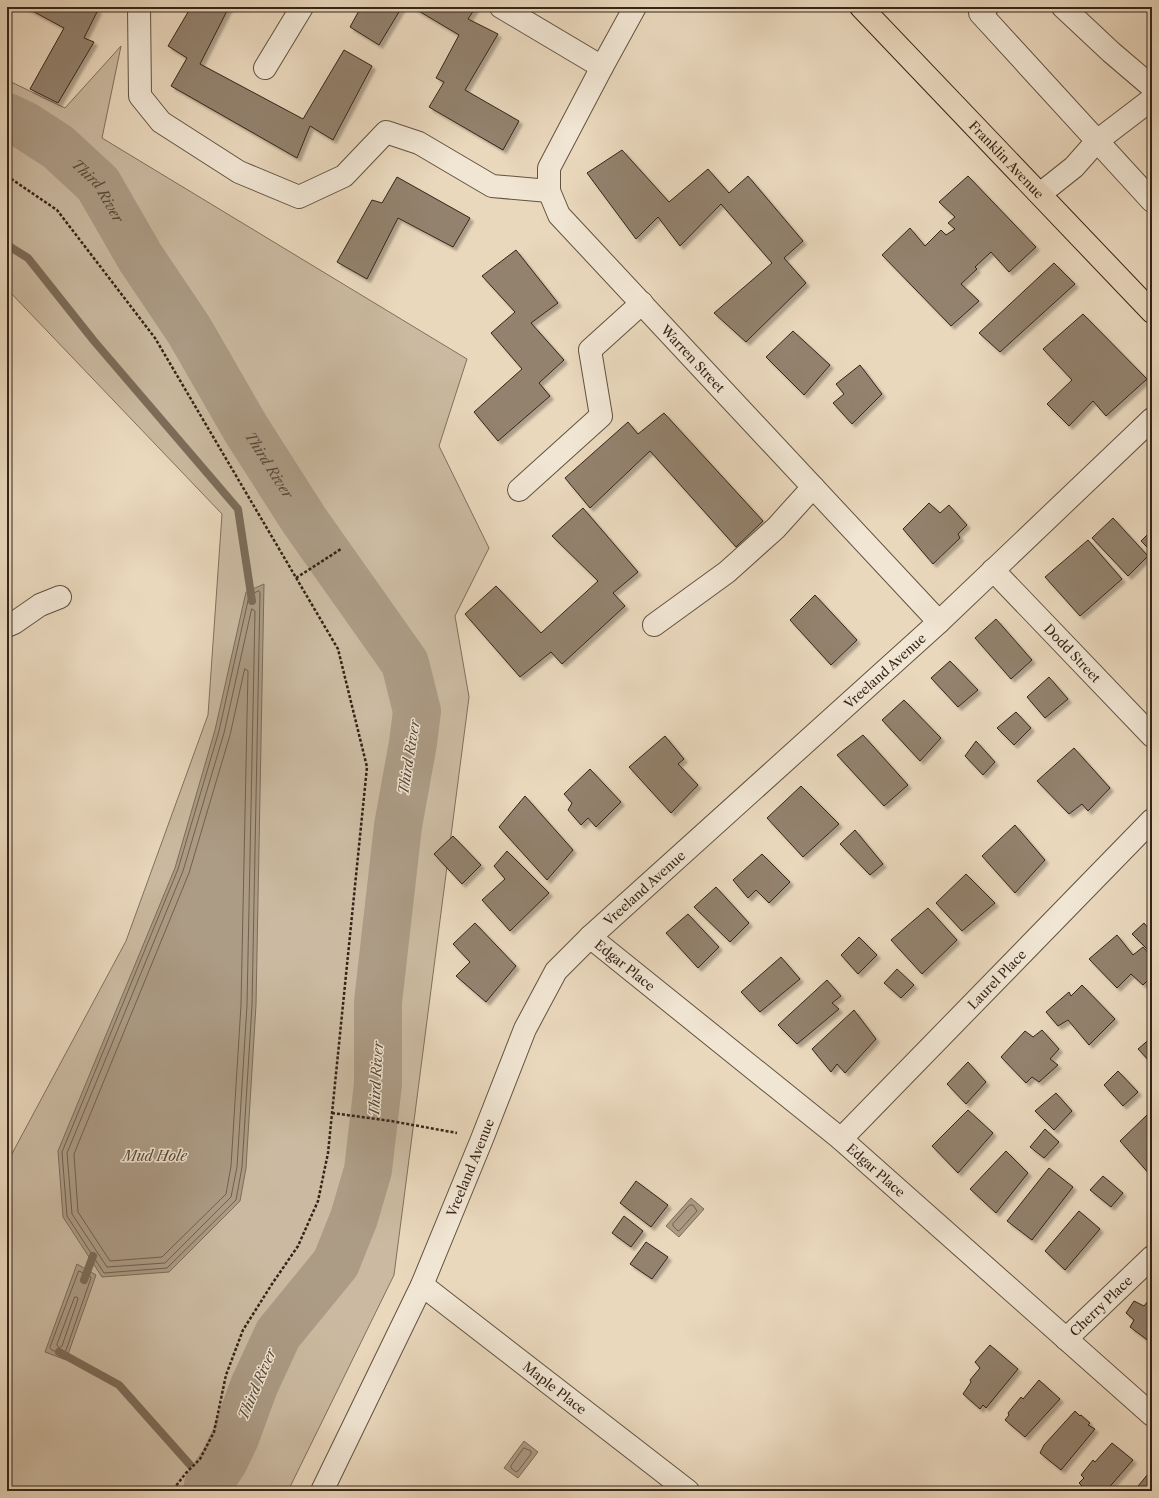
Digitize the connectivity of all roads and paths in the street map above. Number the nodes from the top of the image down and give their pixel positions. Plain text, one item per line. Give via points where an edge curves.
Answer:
1 (139, 7) edge
2 (302, 7) edge
3 (501, 7) edge
4 (635, 7) edge
5 (861, 7) edge
6 (987, 7) edge
7 (1063, 7) edge
8 (602, 67) junction
9 (265, 68) dead end
10 (1152, 87) edge
11 (1152, 99) edge
12 (1097, 141) junction
13 (7, 176) edge
14 (549, 191) junction
15 (1040, 194) junction
16 (1152, 201) edge
17 (642, 303) junction
18 (1152, 312) edge
19 (1152, 419) edge
20 (814, 488) junction
21 (519, 490) dead end
22 (341, 549) dead end
23 (993, 570) junction
24 (296, 578) junction
25 (60, 597) dead end
26 (939, 622) junction
27 (654, 625) dead end
28 (7, 626) edge
29 (1152, 736) edge
30 (1152, 820) edge
31 (590, 936) junction
32 (332, 1112) junction
33 (483, 1138) junction
34 (841, 1140) junction
35 (1152, 1257) edge
36 (422, 1285) junction
37 (1066, 1339) junction
38 (1152, 1415) edge
39 (172, 1491) edge
40 (322, 1491) edge
41 (688, 1491) edge

1 - 14 street via 140,96 161,122 239,172 299,197 344,176 386,132 419,143 492,186
2 - 9 street
3 - 8 street
4 - 8 street, Warren Street
5 - 15 main road, Franklin Avenue
6 - 12 street via 980,13
7 - 10 street
8 - 14 street, Warren Street via 549,168
11 - 12 street
12 - 15 street via 1074,167
12 - 16 street
13 - 24 path via 57,210 155,338
14 - 17 street, Warren Street via 559,215
15 - 18 main road, Franklin Avenue
17 - 20 street, Warren Street
17 - 21 street via 590,350 601,416
19 - 23 street, Vreeland Avenue
20 - 26 street, Warren Street
20 - 27 street via 776,528 727,572
22 - 24 path
23 - 26 street, Vreeland Avenue
23 - 29 street, Dodd Street
24 - 32 path via 338,649 367,767
25 - 28 street via 40,605
26 - 31 street, Vreeland Avenue
30 - 34 street, Laurel Place
31 - 33 street, Vreeland Avenue via 556,971 529,1022
31 - 34 street, Edgar Place
32 - 33 path
32 - 39 path via 328,1153 318,1201 298,1246 243,1330 226,1375 214,1432 200,1459
33 - 36 street, Vreeland Avenue
34 - 37 street, Edgar Place
35 - 37 street, Cherry Place
36 - 40 street, Vreeland Avenue
36 - 41 street, Maple Place
37 - 38 street, Edgar Place

